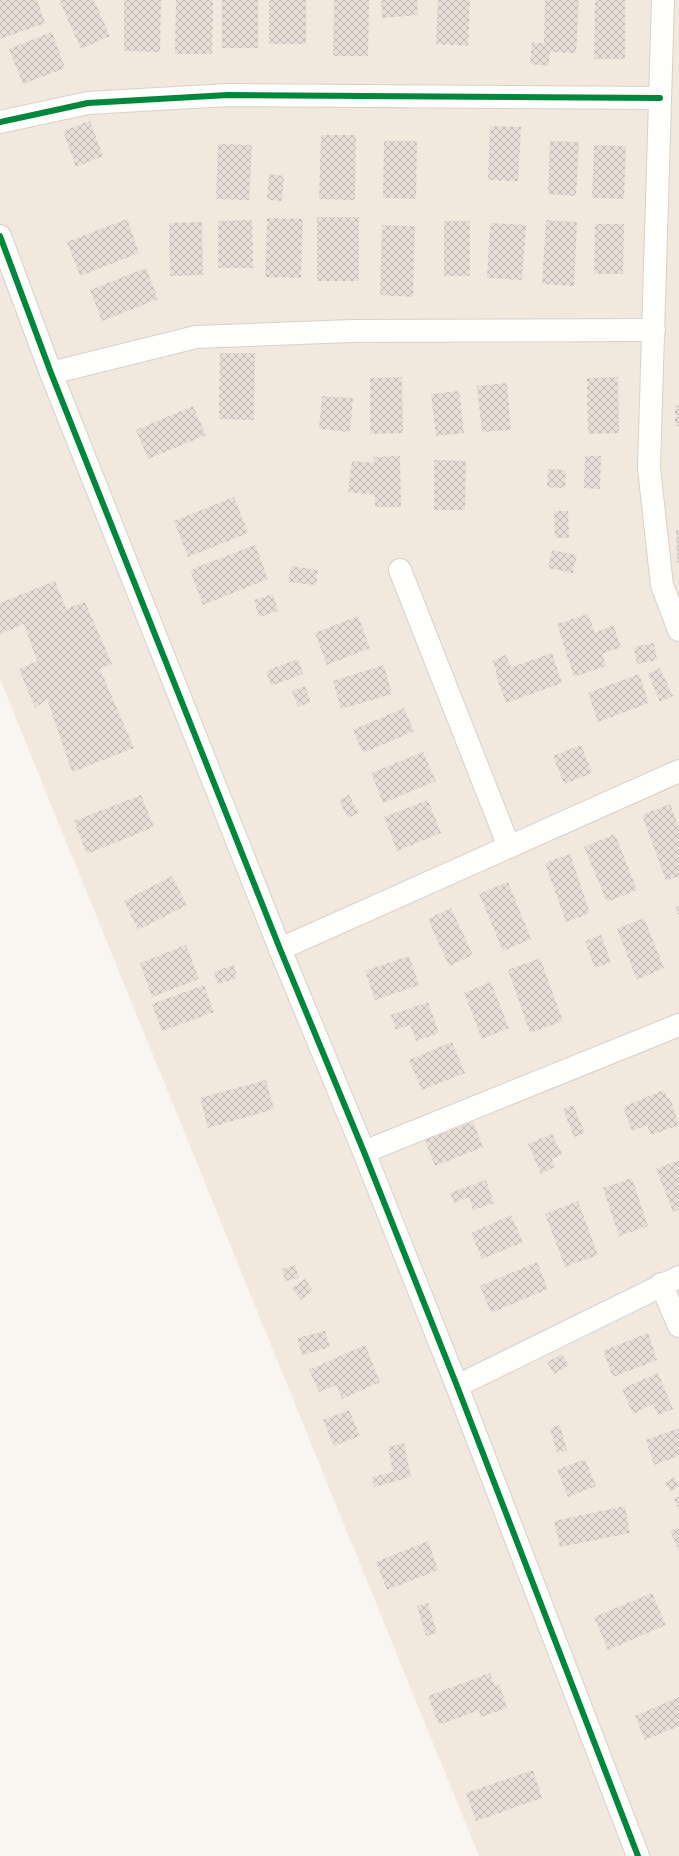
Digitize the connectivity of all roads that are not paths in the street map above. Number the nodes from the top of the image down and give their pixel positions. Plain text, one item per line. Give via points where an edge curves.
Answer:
1 (663, 0) edge
2 (660, 98) junction
3 (0, 122) edge
4 (0, 236) edge
5 (654, 330) junction
6 (51, 373) junction
7 (400, 570) dead end
8 (679, 630) edge
9 (679, 771) edge
10 (509, 847) junction
11 (280, 949) junction
12 (679, 1025) edge
13 (364, 1152) junction
14 (670, 1280) edge
15 (679, 1326) edge
16 (457, 1386) junction
17 (638, 1856) edge

1 - 2 street
2 - 3 street via 228,95 88,103
2 - 5 street
4 - 6 street
5 - 6 street via 351,331 196,337
5 - 8 street via 649,468 662,585
6 - 11 street
7 - 10 street
9 - 10 street
10 - 11 street
11 - 13 street
12 - 13 street
13 - 16 street
14 - 15 street
14 - 16 street
16 - 17 street

